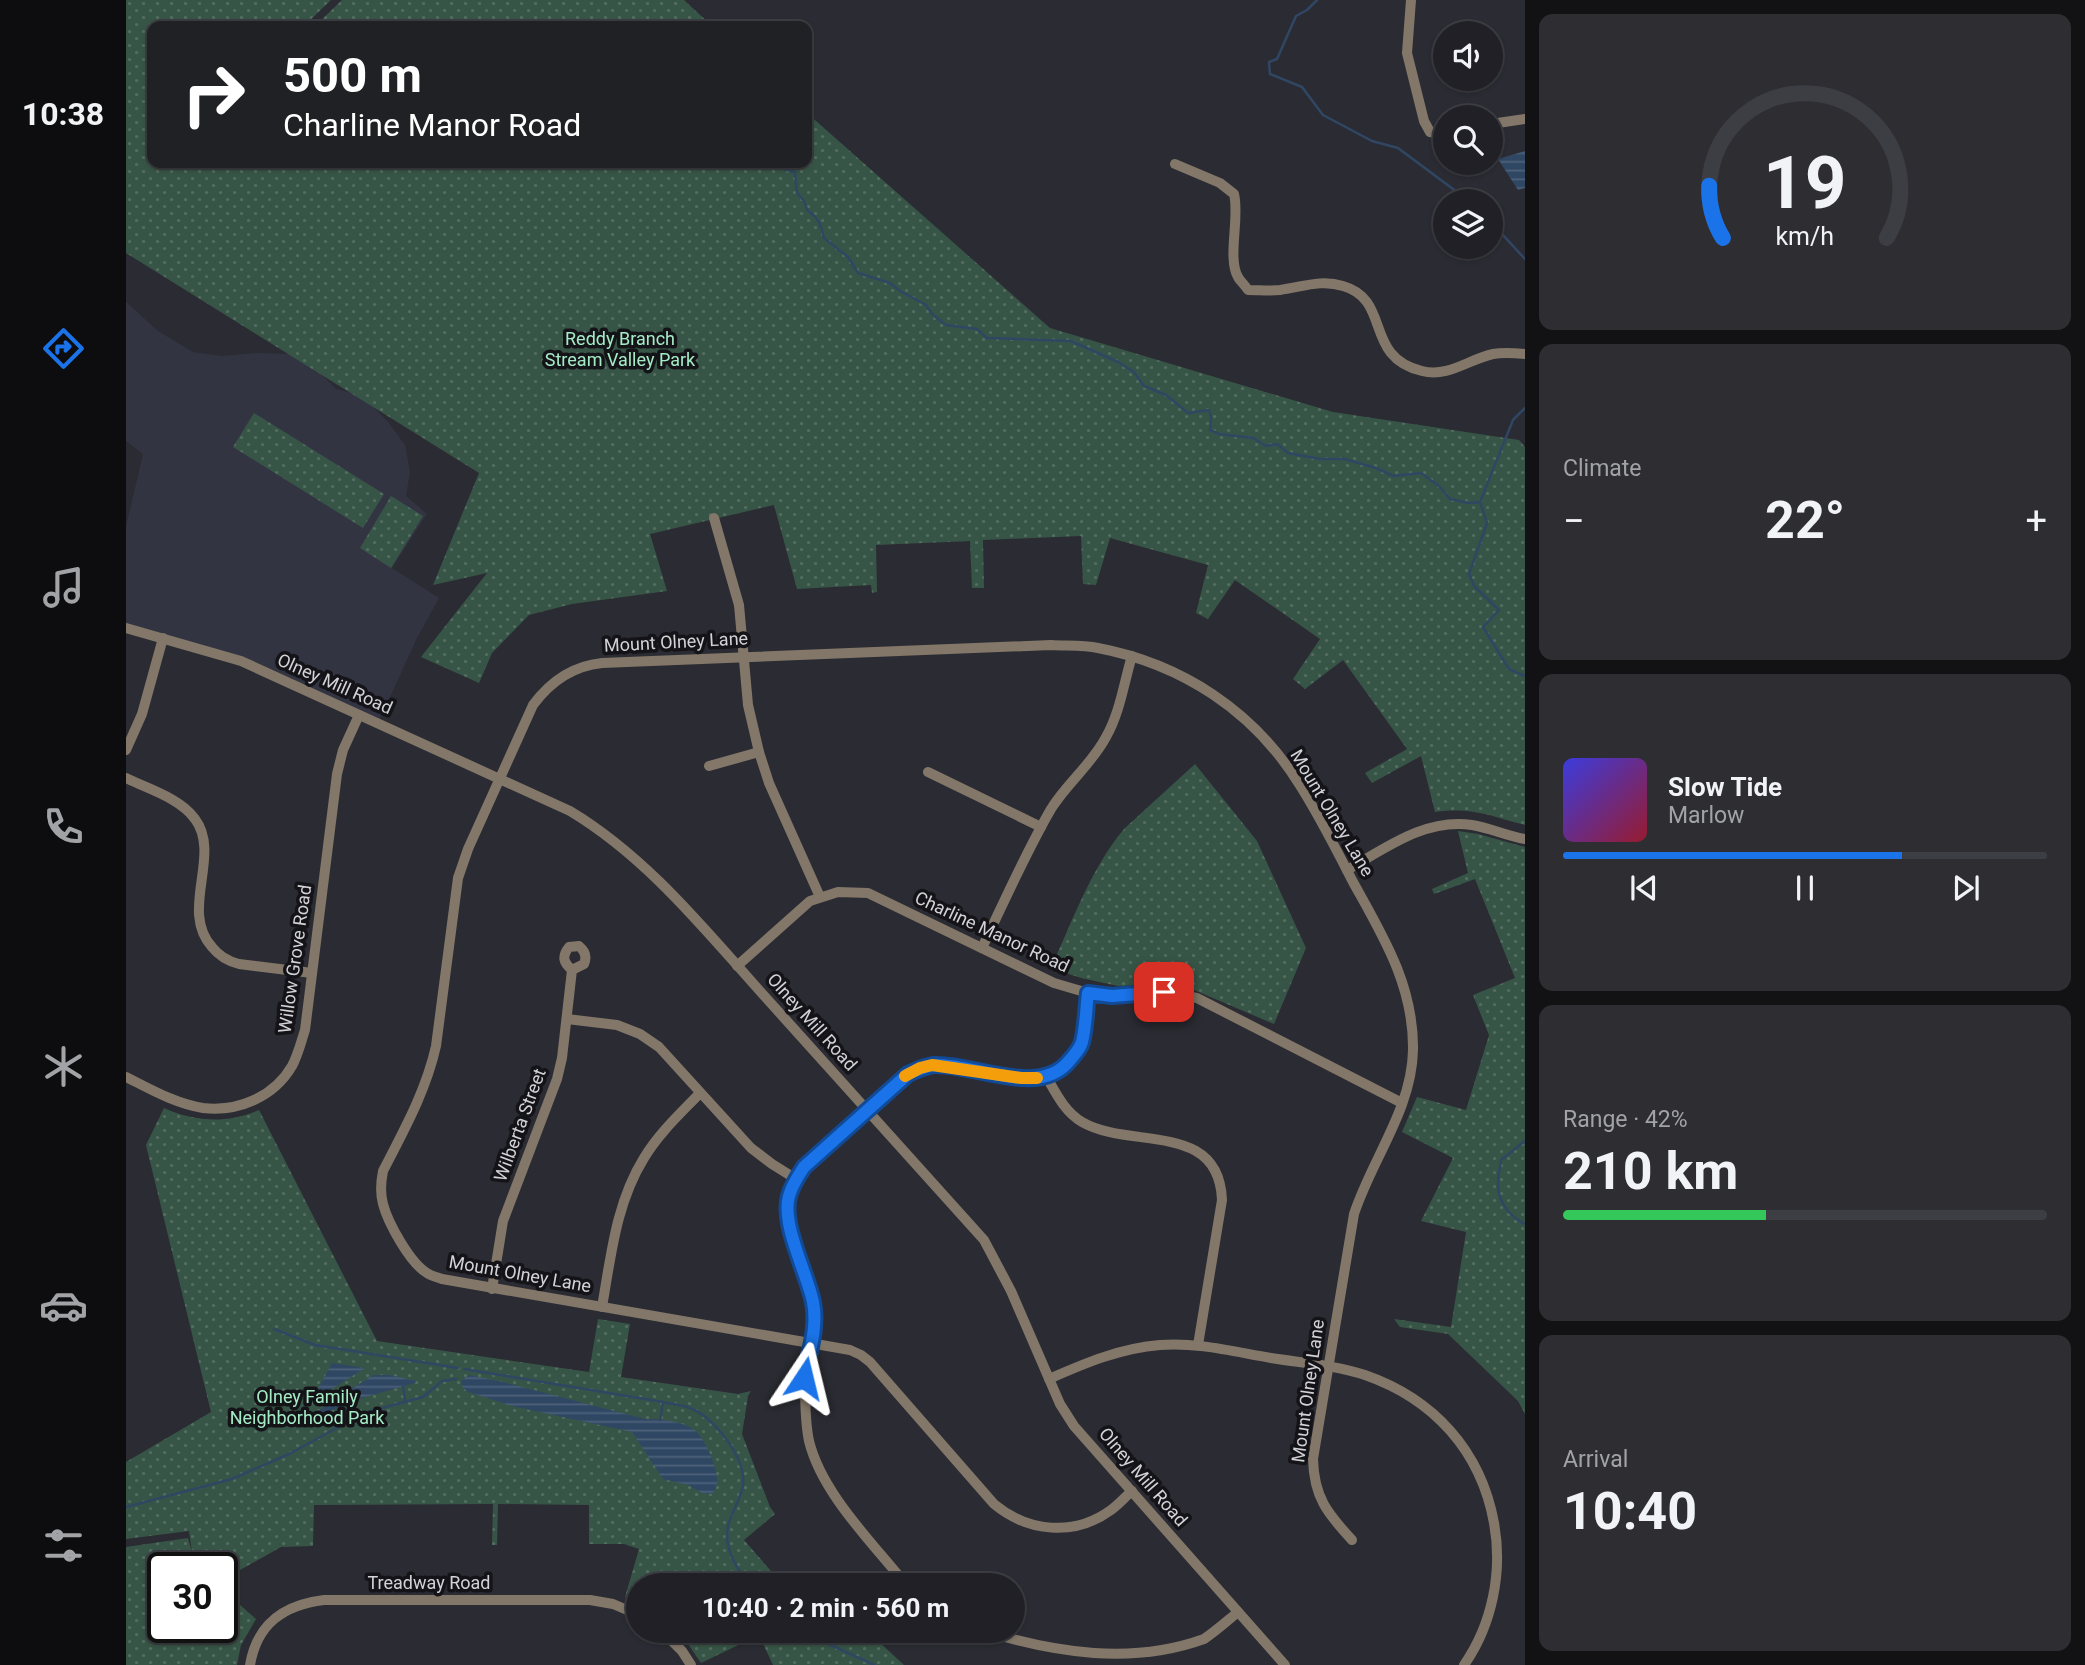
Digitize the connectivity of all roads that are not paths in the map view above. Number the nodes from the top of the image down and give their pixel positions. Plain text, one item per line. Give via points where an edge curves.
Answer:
1 (1411, 0) edge
2 (1525, 119) edge
3 (1503, 122) edge
4 (1433, 133) edge
5 (1175, 164) dead end
6 (1525, 354) edge
7 (715, 518) dead end
8 (126, 628) edge
9 (163, 638) junction
10 (745, 656) junction
11 (1132, 656) junction
12 (359, 715) junction
13 (126, 750) edge
14 (759, 752) junction
15 (709, 766) dead end
16 (928, 772) dead end
17 (126, 778) edge
18 (499, 778) junction
19 (1041, 827) junction
20 (1525, 839) edge
21 (1347, 870) junction
22 (820, 897) junction
23 (982, 948) junction
24 (737, 965) junction
25 (572, 970) dead end
26 (312, 973) junction
27 (1088, 993) junction
28 (567, 1019) junction
29 (1046, 1076) junction
30 (126, 1077) edge
31 (700, 1093) junction
32 (1402, 1103) junction
33 (867, 1110) junction
34 (796, 1179) junction
35 (492, 1289) junction
36 (602, 1307) junction
37 (811, 1344) junction
38 (1198, 1345) junction
39 (1328, 1367) junction
40 (1049, 1379) junction
41 (1132, 1491) junction
42 (1352, 1540) dead end
43 (896, 1573) edge
44 (626, 1610) edge
45 (1238, 1612) junction
46 (674, 1643) edge
47 (1024, 1643) edge
48 (1164, 1661) edge
49 (250, 1665) edge
50 (691, 1665) edge
51 (1285, 1665) edge
52 (1464, 1665) edge

1 - 4 street via 1406,53 1424,121
2 - 3 street
5 - 6 street via 1234,194 1236,275 1248,289 1280,290 1317,283 1353,289 1370,305 1388,352 1422,372 1444,372 1494,354
7 - 10 street via 739,604
8 - 9 street, Olney Mill Road
9 - 12 street, Olney Mill Road via 241,662
9 - 13 street via 142,714
10 - 11 street, Mount Olney Lane via 1051,645
10 - 14 street via 748,705
10 - 18 street, Mount Olney Lane via 589,665 560,677 533,705
11 - 19 street via 1107,737 1059,796
11 - 21 street, Mount Olney Lane via 1194,682 1254,727 1299,784
12 - 18 street, Olney Mill Road
12 - 26 street, Willow Grove Road via 337,774
14 - 15 street
14 - 22 street
16 - 19 street
17 - 26 street via 179,804 201,830 198,918 206,942 230,962
18 - 24 street, Olney Mill Road via 570,811 638,860
18 - 35 street, Mount Olney Lane via 458,878 430,1071 382,1180 386,1214 412,1260 428,1274
19 - 23 street
20 - 21 street via 1474,825 1440,825 1409,835
21 - 32 street, Mount Olney Lane via 1390,949 1408,998 1413,1052
22 - 23 street, Charline Manor Road via 848,891 869,894
22 - 24 street, Charline Manor Road via 803,906
23 - 27 street, Charline Manor Road via 1054,983
24 - 33 street, Olney Mill Road
25 - 28 street, Wilberta Street
26 - 30 street, Willow Grove Road via 298,1054 285,1076 256,1100 226,1108 202,1108
27 - 29 street via 1079,1048 1067,1064
27 - 32 street, Charline Manor Road via 1164,992 1197,998
28 - 31 street via 617,1025 640,1034 659,1047
28 - 35 street, Wilberta Street via 557,1079 503,1221
29 - 33 street via 1021,1078 932,1065 908,1074
29 - 38 street via 1063,1104 1084,1123 1181,1143 1199,1152 1216,1170 1222,1200
31 - 34 street via 751,1148
31 - 36 street via 659,1137 632,1179 618,1220
32 - 39 street, Mount Olney Lane via 1354,1214
33 - 34 street
33 - 40 street, Olney Mill Road via 984,1240
34 - 37 street via 787,1215 813,1303
35 - 36 street, Mount Olney Lane
36 - 37 street, Mount Olney Lane
37 - 41 street, Mount Olney Lane via 850,1350 870,1362 994,1504 1021,1521 1049,1528 1081,1525 1101,1517
37 - 43 street via 804,1378 805,1418 816,1461 832,1494
38 - 39 street
38 - 40 street via 1126,1350
39 - 42 street, Mount Olney Lane via 1313,1479 1324,1507
39 - 52 street via 1391,1386 1434,1414 1480,1475 1497,1536 1496,1581 1487,1620
40 - 41 street, Olney Mill Road via 1074,1426
41 - 45 street, Olney Mill Road
44 - 49 street, Treadway Road via 590,1600 307,1602 268,1625 256,1641
45 - 48 street
45 - 51 street, Olney Mill Road
46 - 50 street
47 - 48 street via 1095,1661

